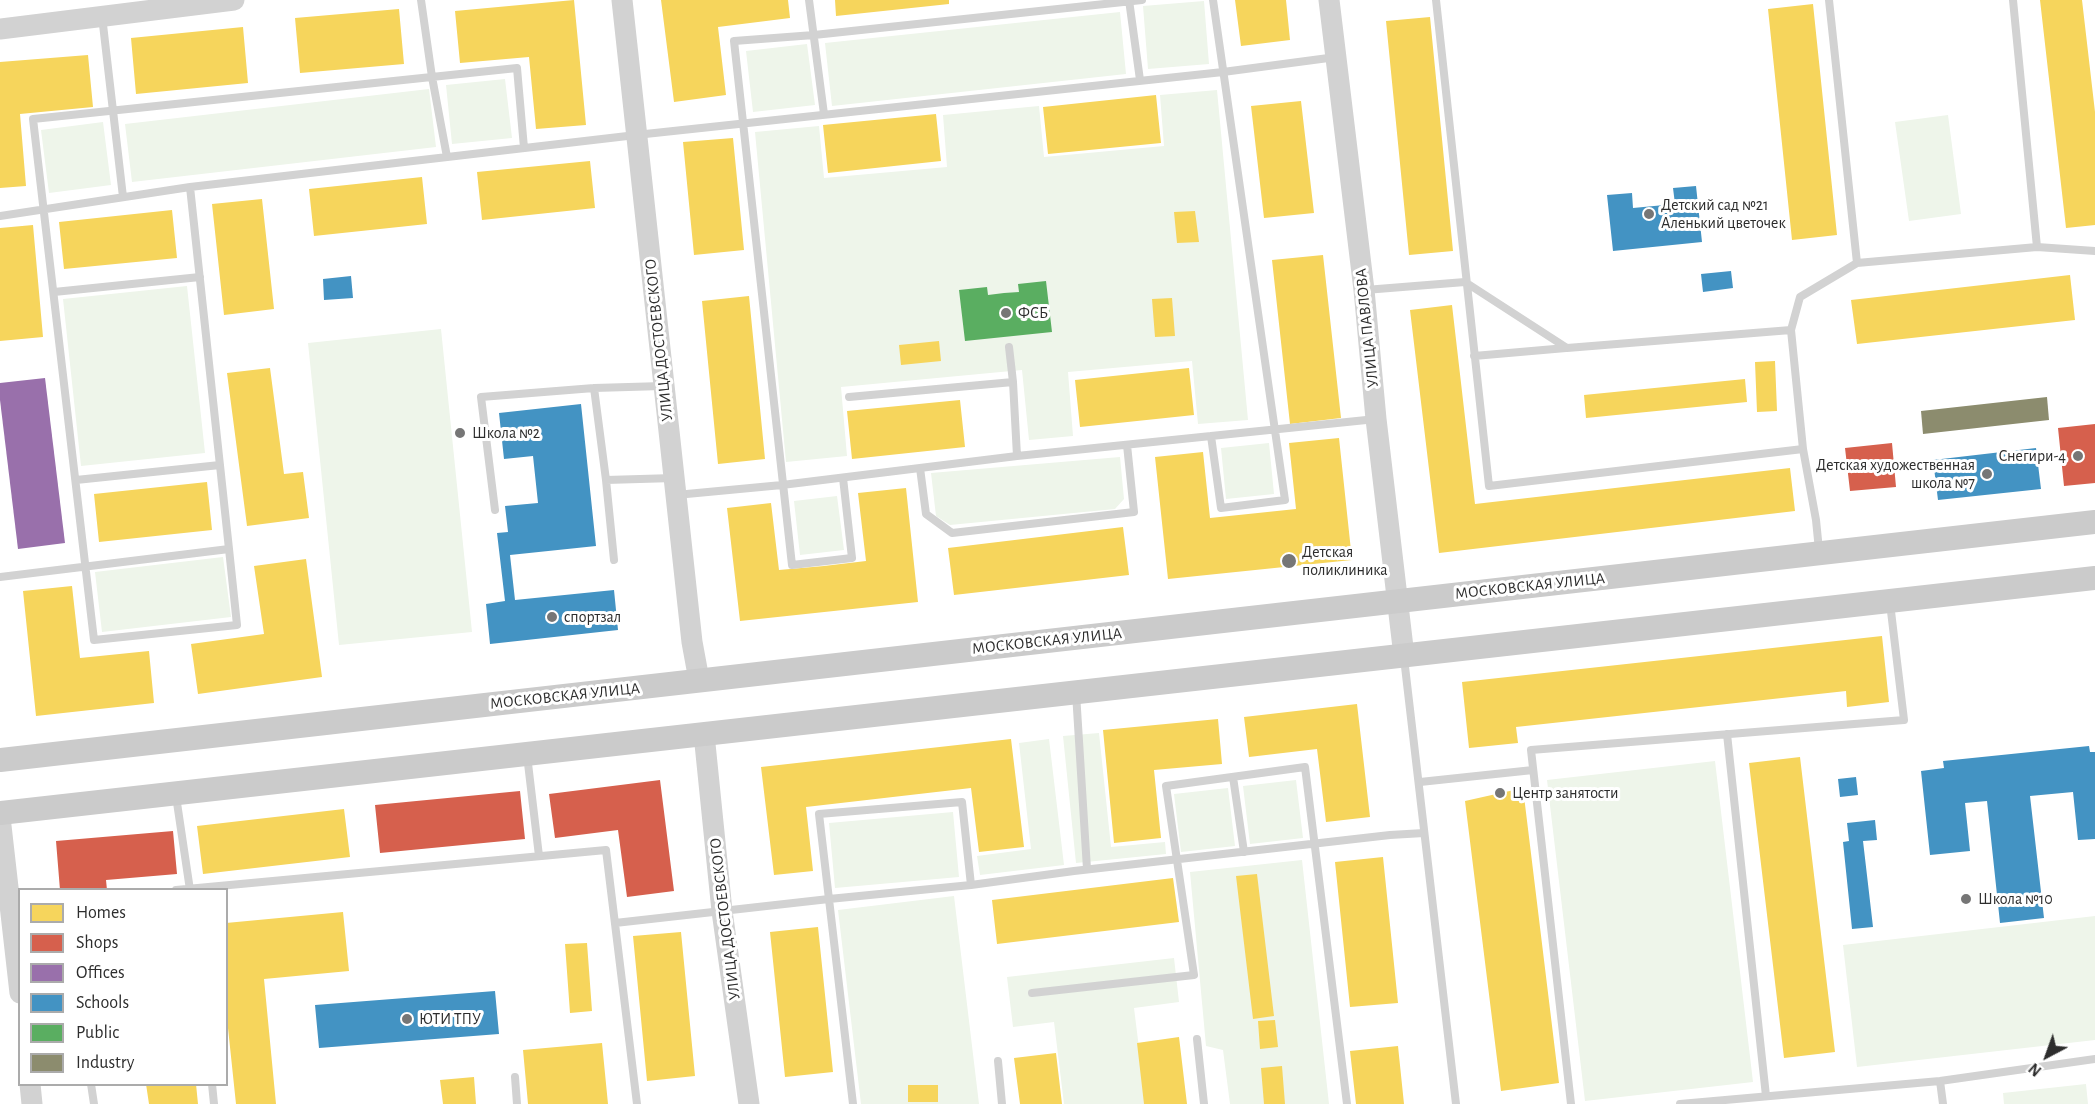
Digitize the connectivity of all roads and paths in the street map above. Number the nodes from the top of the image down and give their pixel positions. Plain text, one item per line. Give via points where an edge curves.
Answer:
1 (234, 0) edge
2 (421, 0) edge
3 (622, 0) edge
4 (809, 0) edge
5 (1142, 0) edge
6 (1213, 0) edge
7 (1329, 0) edge
8 (1436, 0) edge
9 (1829, 0) edge
10 (2013, 0) edge
11 (1129, 1) edge
12 (102, 16) junction
13 (0, 29) edge
14 (814, 35) junction
15 (1336, 57) junction
16 (1223, 72) junction
17 (432, 77) junction
18 (1140, 80) junction
19 (112, 111) junction
20 (825, 114) junction
21 (744, 123) junction
22 (636, 135) junction
23 (524, 148) junction
24 (447, 157) junction
25 (190, 187) junction
26 (123, 197) junction
27 (44, 208) junction
28 (0, 216) edge
29 (2037, 247) junction
30 (2095, 251) edge
31 (1857, 263) junction
32 (200, 277) junction
33 (1465, 282) junction
34 (1364, 290) junction
35 (54, 292) junction
36 (1791, 330) junction
37 (1010, 347) dead end
38 (1567, 348) junction
39 (1473, 356) junction
40 (1013, 382) junction
41 (664, 386) junction
42 (594, 388) junction
43 (849, 397) dead end
44 (1376, 419) junction
45 (1274, 429) junction
46 (1212, 436) junction
47 (1127, 445) junction
48 (1803, 450) junction
49 (1017, 456) junction
50 (220, 465) junction
51 (920, 468) junction
52 (843, 478) junction
53 (76, 480) junction
54 (606, 480) junction
55 (782, 485) junction
56 (675, 487) junction
57 (495, 510) dead end
58 (2095, 522) edge
59 (229, 549) junction
60 (1819, 553) junction
61 (614, 560) dead end
62 (86, 566) junction
63 (0, 577) edge
64 (2095, 578) edge
65 (2095, 584) edge
66 (1397, 601) junction
67 (1890, 602) junction
68 (1404, 656) junction
69 (699, 680) junction
70 (1076, 693) junction
71 (704, 734) junction
72 (1727, 734) junction
73 (527, 754) junction
74 (0, 760) edge
75 (1533, 770) junction
76 (1233, 777) junction
77 (1420, 782) dead end
78 (175, 793) junction
79 (0, 815) edge
80 (1424, 833) junction
81 (1315, 844) junction
82 (1244, 852) junction
83 (539, 856) junction
84 (1176, 859) junction
85 (1088, 869) junction
86 (971, 885) junction
87 (190, 888) edge
88 (201, 888) edge
89 (829, 899) junction
90 (722, 911) junction
91 (615, 923) junction
92 (18, 983) edge
93 (1032, 993) dead end
94 (1197, 1039) dead end
95 (2095, 1059) edge
96 (998, 1061) dead end
97 (515, 1077) dead end
98 (1940, 1081) junction
99 (30, 1086) edge
100 (92, 1086) edge
101 (212, 1086) edge
102 (1766, 1096) junction
103 (32, 1104) edge
104 (94, 1104) edge
105 (214, 1104) edge
106 (518, 1104) edge
107 (637, 1104) edge
108 (749, 1104) edge
109 (853, 1104) edge
110 (1002, 1104) edge
111 (1204, 1104) edge
112 (1347, 1104) edge
113 (1456, 1104) edge
114 (1571, 1104) edge
115 (1680, 1104) edge
116 (1943, 1104) edge

1 - 12 street
2 - 17 lane
3 - 22 street, УЛИЦА ДОСТОЕВСКОГО
4 - 14 lane
5 - 11 lane
6 - 16 lane
7 - 15 street, УЛИЦА ПАВЛОВА
8 - 33 lane
9 - 31 lane
10 - 29 lane
11 - 14 lane
11 - 18 lane
12 - 13 street
12 - 19 lane
14 - 20 lane
14 - 21 lane via 734,41
15 - 16 lane
15 - 34 street, УЛИЦА ПАВЛОВА
16 - 18 lane
16 - 45 lane
17 - 19 lane
17 - 23 lane via 518,68
17 - 24 lane
18 - 20 lane
19 - 26 lane
19 - 27 lane via 33,119
20 - 21 lane
21 - 22 lane
21 - 55 lane
22 - 23 lane
22 - 41 street, УЛИЦА ДОСТОЕВСКОГО
23 - 24 lane
24 - 25 lane
25 - 26 lane
25 - 32 lane
26 - 27 lane
27 - 28 lane
27 - 35 lane
29 - 30 lane
29 - 31 lane
31 - 36 lane via 1800,297
32 - 35 lane
32 - 50 lane
33 - 34 lane
33 - 38 lane
33 - 39 lane
34 - 44 street, УЛИЦА ПАВЛОВА
35 - 53 lane
36 - 38 lane
36 - 48 lane
37 - 40 lane
38 - 39 lane
39 - 48 lane via 1489,486
40 - 43 lane
40 - 49 lane
41 - 42 lane
41 - 56 street, УЛИЦА ДОСТОЕВСКОГО
42 - 54 lane
42 - 57 lane via 481,397
44 - 45 lane
44 - 66 street, УЛИЦА ПАВЛОВА
45 - 46 lane
45 - 46 lane via 1285,500 1221,508
46 - 47 lane
47 - 49 lane
47 - 51 lane via 1134,512 952,533 926,514
48 - 60 lane
49 - 51 lane
50 - 53 lane
50 - 59 lane
51 - 52 lane
52 - 55 lane
52 - 55 lane via 852,558 792,565
53 - 62 lane
54 - 56 lane
54 - 61 lane
55 - 56 lane
56 - 69 street, УЛИЦА ДОСТОЕВСКОГО
58 - 60 main road, МОСКОВСКАЯ УЛИЦА
59 - 62 lane
59 - 62 lane via 237,625 94,640
60 - 66 main road, МОСКОВСКАЯ УЛИЦА
62 - 63 lane
64 - 65 lane
64 - 67 main road
66 - 68 street, УЛИЦА ПАВЛОВА
66 - 69 main road, МОСКОВСКАЯ УЛИЦА
67 - 68 main road
67 - 72 lane via 1904,720
68 - 70 main road
68 - 80 lane
69 - 74 main road, МОСКОВСКАЯ УЛИЦА
70 - 71 main road
70 - 85 lane
71 - 73 main road
71 - 90 street, УЛИЦА ДОСТОЕВСКОГО
72 - 75 lane via 1531,750
72 - 102 lane
73 - 78 main road
73 - 83 lane
75 - 77 lane
75 - 114 lane
76 - 81 lane via 1305,767
76 - 82 lane
76 - 84 lane via 1166,786
78 - 79 main road
78 - 87 lane
79 - 92 street via 10,945
80 - 81 lane
80 - 113 lane
81 - 82 lane
81 - 112 lane
82 - 84 lane
83 - 88 lane
83 - 91 lane via 606,850
84 - 85 lane
84 - 93 lane via 1194,975
85 - 86 lane
86 - 89 lane
86 - 89 lane via 962,802 819,814
89 - 90 lane
89 - 109 lane
90 - 91 lane
90 - 108 street, УЛИЦА ДОСТОЕВСКОГО
91 - 107 lane
94 - 111 lane
95 - 98 lane
96 - 110 lane
97 - 106 lane
98 - 102 lane
98 - 116 lane
99 - 103 street
100 - 104 lane
101 - 105 lane
102 - 115 lane

